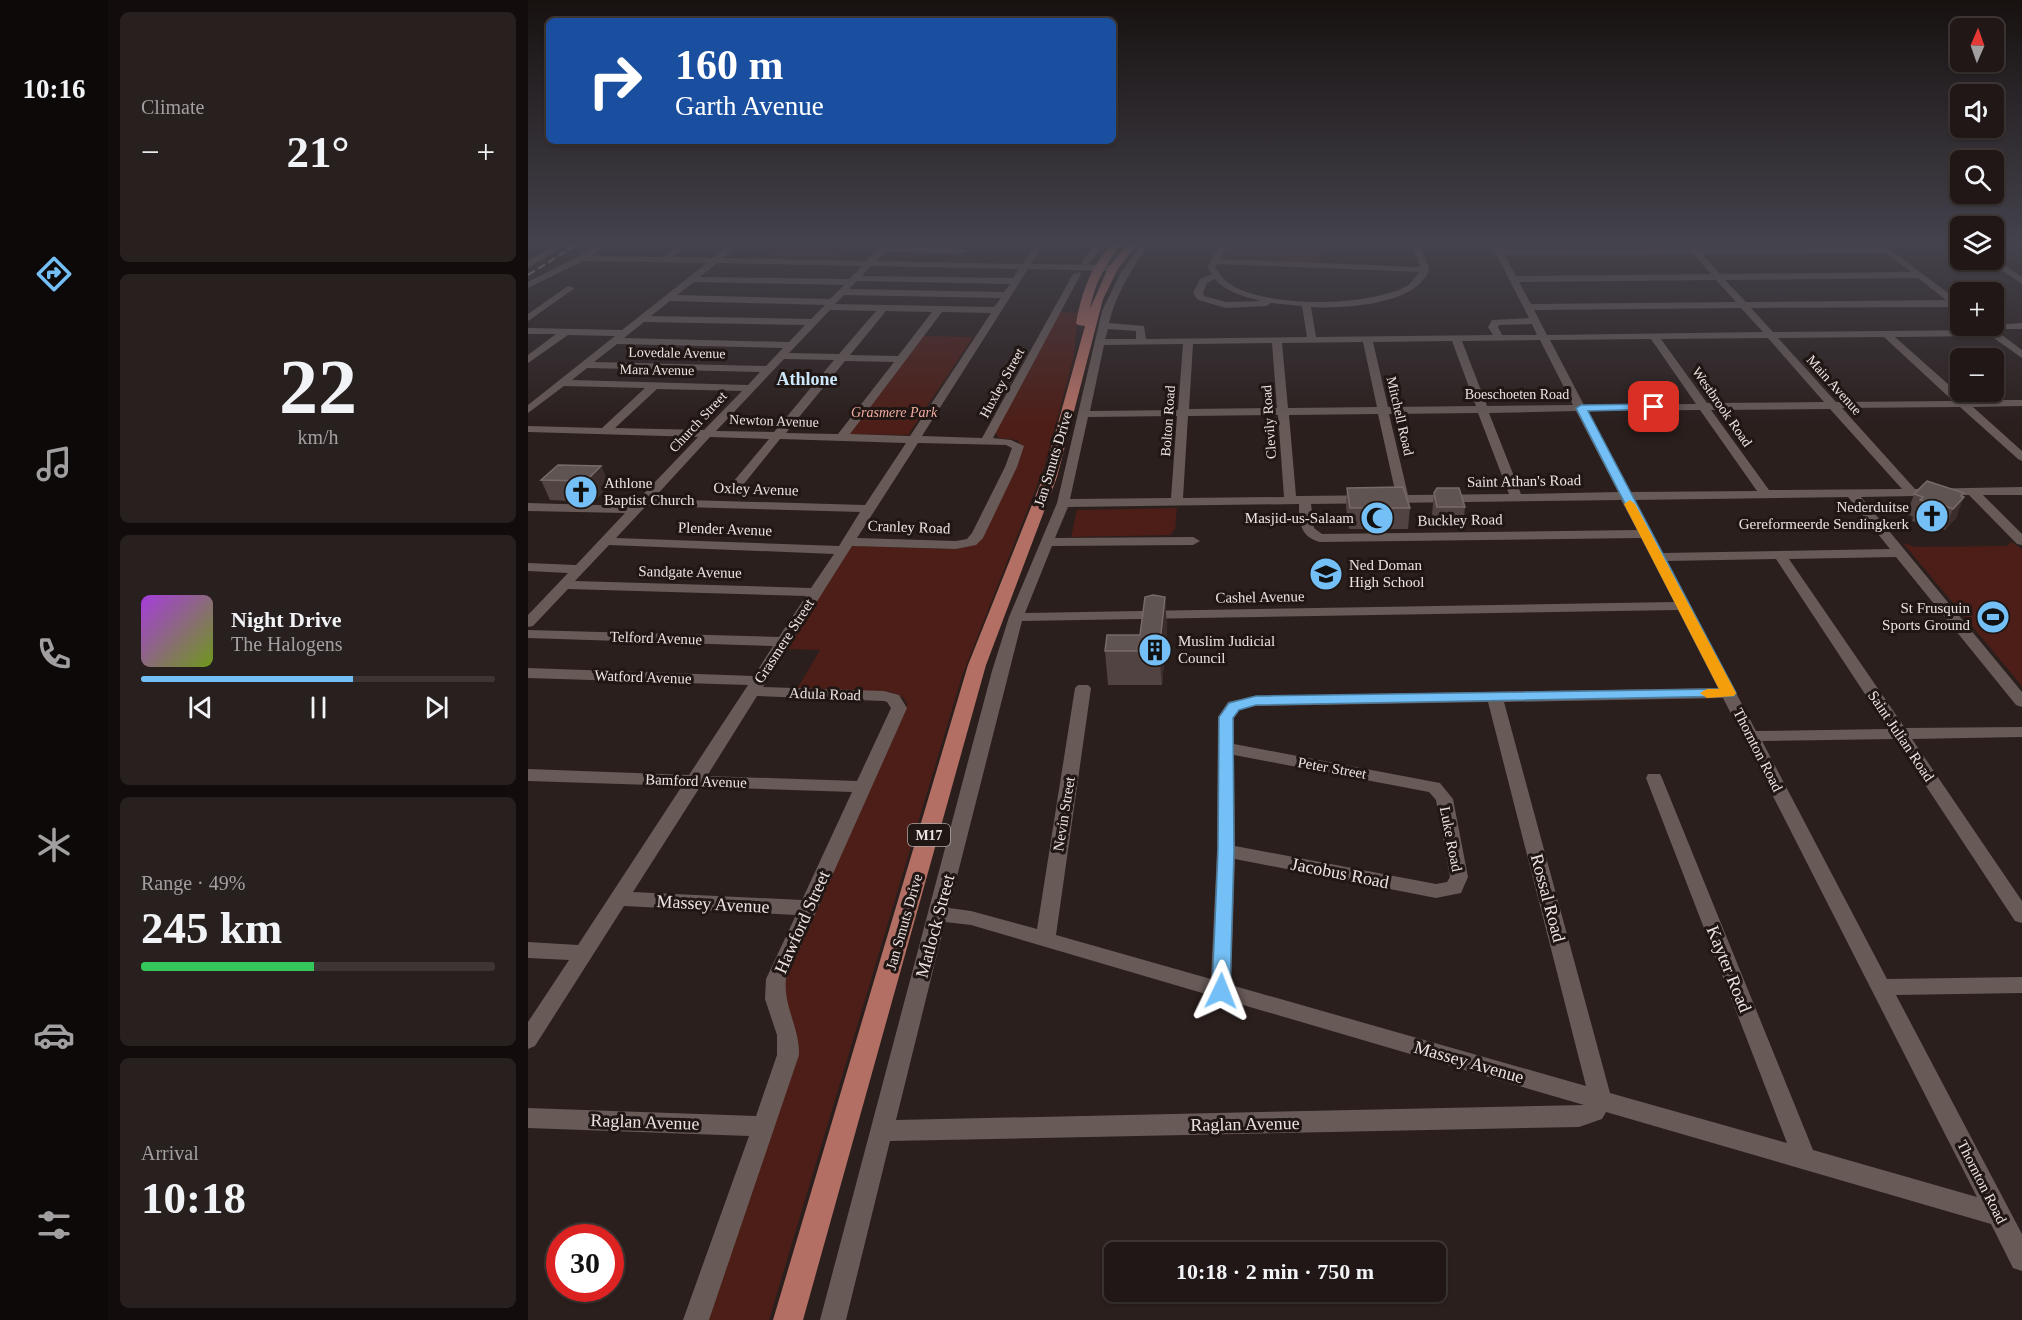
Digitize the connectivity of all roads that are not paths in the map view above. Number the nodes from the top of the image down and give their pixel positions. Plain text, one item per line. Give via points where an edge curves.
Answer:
1 (549, 304) edge
2 (661, 304) edge
3 (819, 304) edge
4 (830, 304) junction
5 (1001, 304) edge
6 (1061, 304) edge
7 (1085, 304) edge
8 (1097, 304) edge
9 (1110, 304) edge
10 (1221, 304) edge
11 (1262, 304) edge
12 (1294, 304) edge
13 (1348, 304) edge
14 (1526, 304) edge
15 (1743, 304) junction
16 (1306, 305) junction
17 (1950, 305) edge
18 (1528, 307) junction
19 (883, 308) junction
20 (939, 309) junction
21 (997, 310) junction
22 (528, 318) edge
23 (642, 319) junction
24 (1535, 321) junction
25 (813, 322) junction
26 (1103, 326) junction
27 (2004, 326) edge
28 (2022, 326) edge
29 (528, 331) edge
30 (566, 332) junction
31 (624, 333) junction
32 (1950, 333) edge
33 (1887, 334) junction
34 (1771, 336) junction
35 (1998, 336) edge
36 (1654, 337) junction
37 (1499, 338) junction
38 (1545, 338) junction
39 (1367, 339) junction
40 (1456, 339) junction
41 (1312, 340) junction
42 (614, 341) junction
43 (1277, 341) junction
44 (1100, 342) junction
45 (1141, 342) junction
46 (1188, 342) junction
47 (792, 345) junction
48 (1082, 354) junction
49 (2022, 355) edge
50 (781, 356) junction
51 (842, 357) junction
52 (902, 358) junction
53 (528, 360) edge
54 (585, 365) junction
55 (769, 369) junction
56 (562, 383) junction
57 (655, 386) junction
58 (751, 388) junction
59 (1963, 403) junction
60 (2022, 403) edge
61 (1833, 405) junction
62 (1703, 406) junction
63 (1581, 408) junction
64 (1483, 409) junction
65 (528, 410) edge
66 (1383, 410) junction
67 (1284, 411) junction
68 (1183, 412) junction
69 (1084, 414) junction
70 (528, 429) edge
71 (605, 431) junction
72 (708, 434) junction
73 (776, 436) junction
74 (842, 437) junction
75 (914, 439) junction
76 (986, 441) junction
77 (1018, 447) joint
78 (2022, 457) edge
79 (739, 482) dead end
80 (2022, 491) edge
81 (1973, 492) junction
82 (1912, 493) junction
83 (1852, 494) junction
84 (1766, 495) junction
85 (1626, 496) junction
86 (1516, 497) junction
87 (1403, 499) junction
88 (1290, 500) junction
89 (1305, 500) junction
90 (1177, 502) junction
91 (1063, 503) junction
92 (639, 506) junction
93 (528, 507) edge
94 (869, 509) junction
95 (1646, 534) junction
96 (1193, 540) dead end
97 (605, 541) junction
98 (2022, 541) edge
99 (1047, 542) junction
100 (845, 546) junction
101 (1900, 553) junction
102 (1780, 555) junction
103 (1658, 557) junction
104 (528, 567) edge
105 (579, 569) junction
106 (564, 585) junction
107 (816, 592) junction
108 (1683, 606) junction
109 (1016, 617) junction
110 (528, 623) edge
111 (528, 634) edge
112 (784, 642) junction
113 (528, 673) edge
114 (755, 686) junction
115 (1083, 688) dead end
116 (1729, 693) junction
117 (1495, 697) junction
118 (896, 701) joint
119 (2022, 702) edge
120 (2022, 732) edge
121 (1899, 734) junction
122 (1751, 736) junction
123 (1225, 748) junction
124 (528, 775) edge
125 (1654, 778) dead end
126 (694, 781) junction
127 (864, 788) junction
128 (1439, 790) joint
129 (1226, 851) junction
130 (1454, 888) joint
131 (619, 899) junction
132 (808, 908) junction
133 (938, 915) junction
134 (2022, 916) edge
135 (1045, 940) junction
136 (528, 950) edge
137 (584, 953) junction
138 (2022, 985) edge
139 (1881, 987) junction
140 (1221, 991) junction
141 (528, 1040) edge
142 (1601, 1100) junction
143 (528, 1118) edge
144 (762, 1126) junction
145 (881, 1131) junction
146 (1805, 1159) junction
147 (1999, 1215) junction
148 (2022, 1259) edge
149 (696, 1320) edge
150 (788, 1320) edge
151 (833, 1320) edge

1 - 22 street
2 - 23 street
3 - 4 street
4 - 19 street
4 - 25 street, Church Street
5 - 21 street, Grasmere Street
6 - 76 street, Huxley Street
7 - 48 main road, Jan Smuts Drive / M17 via 1079,350
8 - 48 main road, Jan Smuts Drive / M17
9 - 26 street, Matlock Street
10 - 11 street
12 - 16 street
13 - 16 street
14 - 18 street, Thornton Road
15 - 17 street
15 - 18 street
15 - 34 street, Main Avenue
16 - 41 street
18 - 24 street, Thornton Road
19 - 20 street
19 - 51 street
20 - 21 street
20 - 52 street
21 - 75 street, Grasmere Street
23 - 25 street
23 - 31 street
24 - 37 street via 1495,322 1493,327
24 - 38 street, Thornton Road
25 - 47 street, Church Street
26 - 44 street, Matlock Street
26 - 45 street via 1141,328
27 - 28 street
29 - 30 street
30 - 31 street
30 - 53 street
31 - 42 street
32 - 33 street
33 - 34 street
33 - 59 street
34 - 36 street
34 - 61 street, Main Avenue
35 - 49 street
36 - 38 street
36 - 62 street, Westbrook Road
37 - 38 street
37 - 40 street
38 - 63 street, Thornton Road
39 - 40 street
39 - 41 street
39 - 66 street, Mitchell Road
40 - 64 street
41 - 43 street
42 - 47 street
42 - 54 street
43 - 46 street
43 - 67 street, Clevily Road
44 - 45 street
44 - 69 street, Matlock Street
45 - 46 street
46 - 68 street, Bolton Road
47 - 50 street, Church Street
48 - 150 main road, Jan Smuts Drive / M17 via 1050,477 977,665
50 - 51 street
50 - 55 street, Church Street
51 - 52 street
51 - 73 street
52 - 74 street
54 - 55 street, Lovedale Avenue
54 - 56 street
55 - 58 street, Church Street
56 - 57 street, Mara Avenue
56 - 65 street
57 - 58 street, Mara Avenue
57 - 71 street
58 - 72 street, Church Street
59 - 60 street, Boeschoeten Road
59 - 61 street, Boeschoeten Road
59 - 78 street
61 - 62 street, Boeschoeten Road
61 - 82 street, Main Avenue
62 - 63 street, Boeschoeten Road
62 - 84 street, Westbrook Road
63 - 64 street, Boeschoeten Road
63 - 85 street, Thornton Road
64 - 66 street, Boeschoeten Road
64 - 86 street
66 - 67 street, Boeschoeten Road
66 - 87 street, Mitchell Road
67 - 68 street, Boeschoeten Road
67 - 88 street, Clevily Road
68 - 69 street, Boeschoeten Road
68 - 90 street, Bolton Road
69 - 91 street, Matlock Street
70 - 71 street, Newton Avenue
71 - 72 street, Newton Avenue
72 - 73 street, Newton Avenue
72 - 92 street, Church Street
73 - 74 street, Newton Avenue
73 - 79 street
74 - 75 street, Newton Avenue
75 - 76 street, Newton Avenue
75 - 94 street, Grasmere Street
76 - 77 street, Newton Avenue via 1011,442
77 - 100 street, Cranley Road via 978,535 971,542
80 - 81 street, Saint Athan's Road
81 - 82 street, Saint Athan's Road
81 - 98 street
82 - 83 street, Saint Athan's Road
83 - 84 street, Saint Athan's Road
83 - 101 street
84 - 85 street, Saint Athan's Road
85 - 86 street, Saint Athan's Road
85 - 95 street, Thornton Road
86 - 87 street, Saint Athan's Road
87 - 89 street, Saint Athan's Road
88 - 89 street, Saint Athan's Road
88 - 90 street, Saint Athan's Road
89 - 95 street, Buckley Road via 1308,530 1320,538
90 - 91 street, Saint Athan's Road
91 - 99 street, Matlock Street
92 - 93 street, Oxley Avenue
92 - 94 street, Oxley Avenue
92 - 97 street, Church Street
94 - 100 street, Grasmere Street
95 - 103 street, Thornton Road
96 - 99 street
97 - 100 street, Plender Avenue
97 - 105 street, Church Street
99 - 109 street, Matlock Street
100 - 107 street, Grasmere Street
101 - 102 street
101 - 119 street
102 - 103 street
102 - 121 street, Saint Julian Road
103 - 108 street, Thornton Road
104 - 105 street
105 - 106 street, Church Street
106 - 107 street, Sandgate Avenue
106 - 110 street, Church Street
107 - 112 street, Grasmere Street
108 - 109 street, Cashel Avenue
108 - 116 street, Thornton Road
109 - 133 street, Matlock Street
111 - 112 street, Telford Avenue
112 - 114 street, Grasmere Street
113 - 114 street, Watford Avenue
114 - 118 street, Adula Road via 884,696
114 - 126 street, Grasmere Street
115 - 135 street, Nevin Street
116 - 117 street
116 - 122 street, Thornton Road
117 - 123 street via 1256,701 1234,706 1226,717
117 - 142 street, Rossal Road
118 - 127 street, Hawford Street via 899,711
120 - 121 street
121 - 122 street
121 - 134 street, Saint Julian Road
122 - 139 street, Thornton Road
123 - 128 street, Peter Street
123 - 129 street
124 - 126 street, Bamford Avenue
125 - 146 street, Kayter Road
126 - 127 street, Bamford Avenue
126 - 131 street, Grasmere Street
127 - 132 street, Hawford Street
128 - 130 street, Luke Road via 1459,877
129 - 130 street, Jacobus Road via 1436,891
129 - 140 street
131 - 132 street, Massey Avenue
131 - 137 street, Grasmere Street
132 - 144 street, Hawford Street via 774,986 774,1001 789,1047
133 - 135 street, Massey Avenue via 971,918
133 - 145 street, Matlock Street
135 - 140 street, Massey Avenue
136 - 137 street
137 - 141 street, Grasmere Street
138 - 139 street
139 - 147 street, Thornton Road
140 - 142 street, Massey Avenue
142 - 145 street, Raglan Avenue via 1594,1112 1580,1117
142 - 146 street, Massey Avenue
143 - 144 street, Raglan Avenue
144 - 149 street, Hawford Street
145 - 151 street, Matlock Street
146 - 147 street, Massey Avenue
147 - 148 street, Thornton Road

